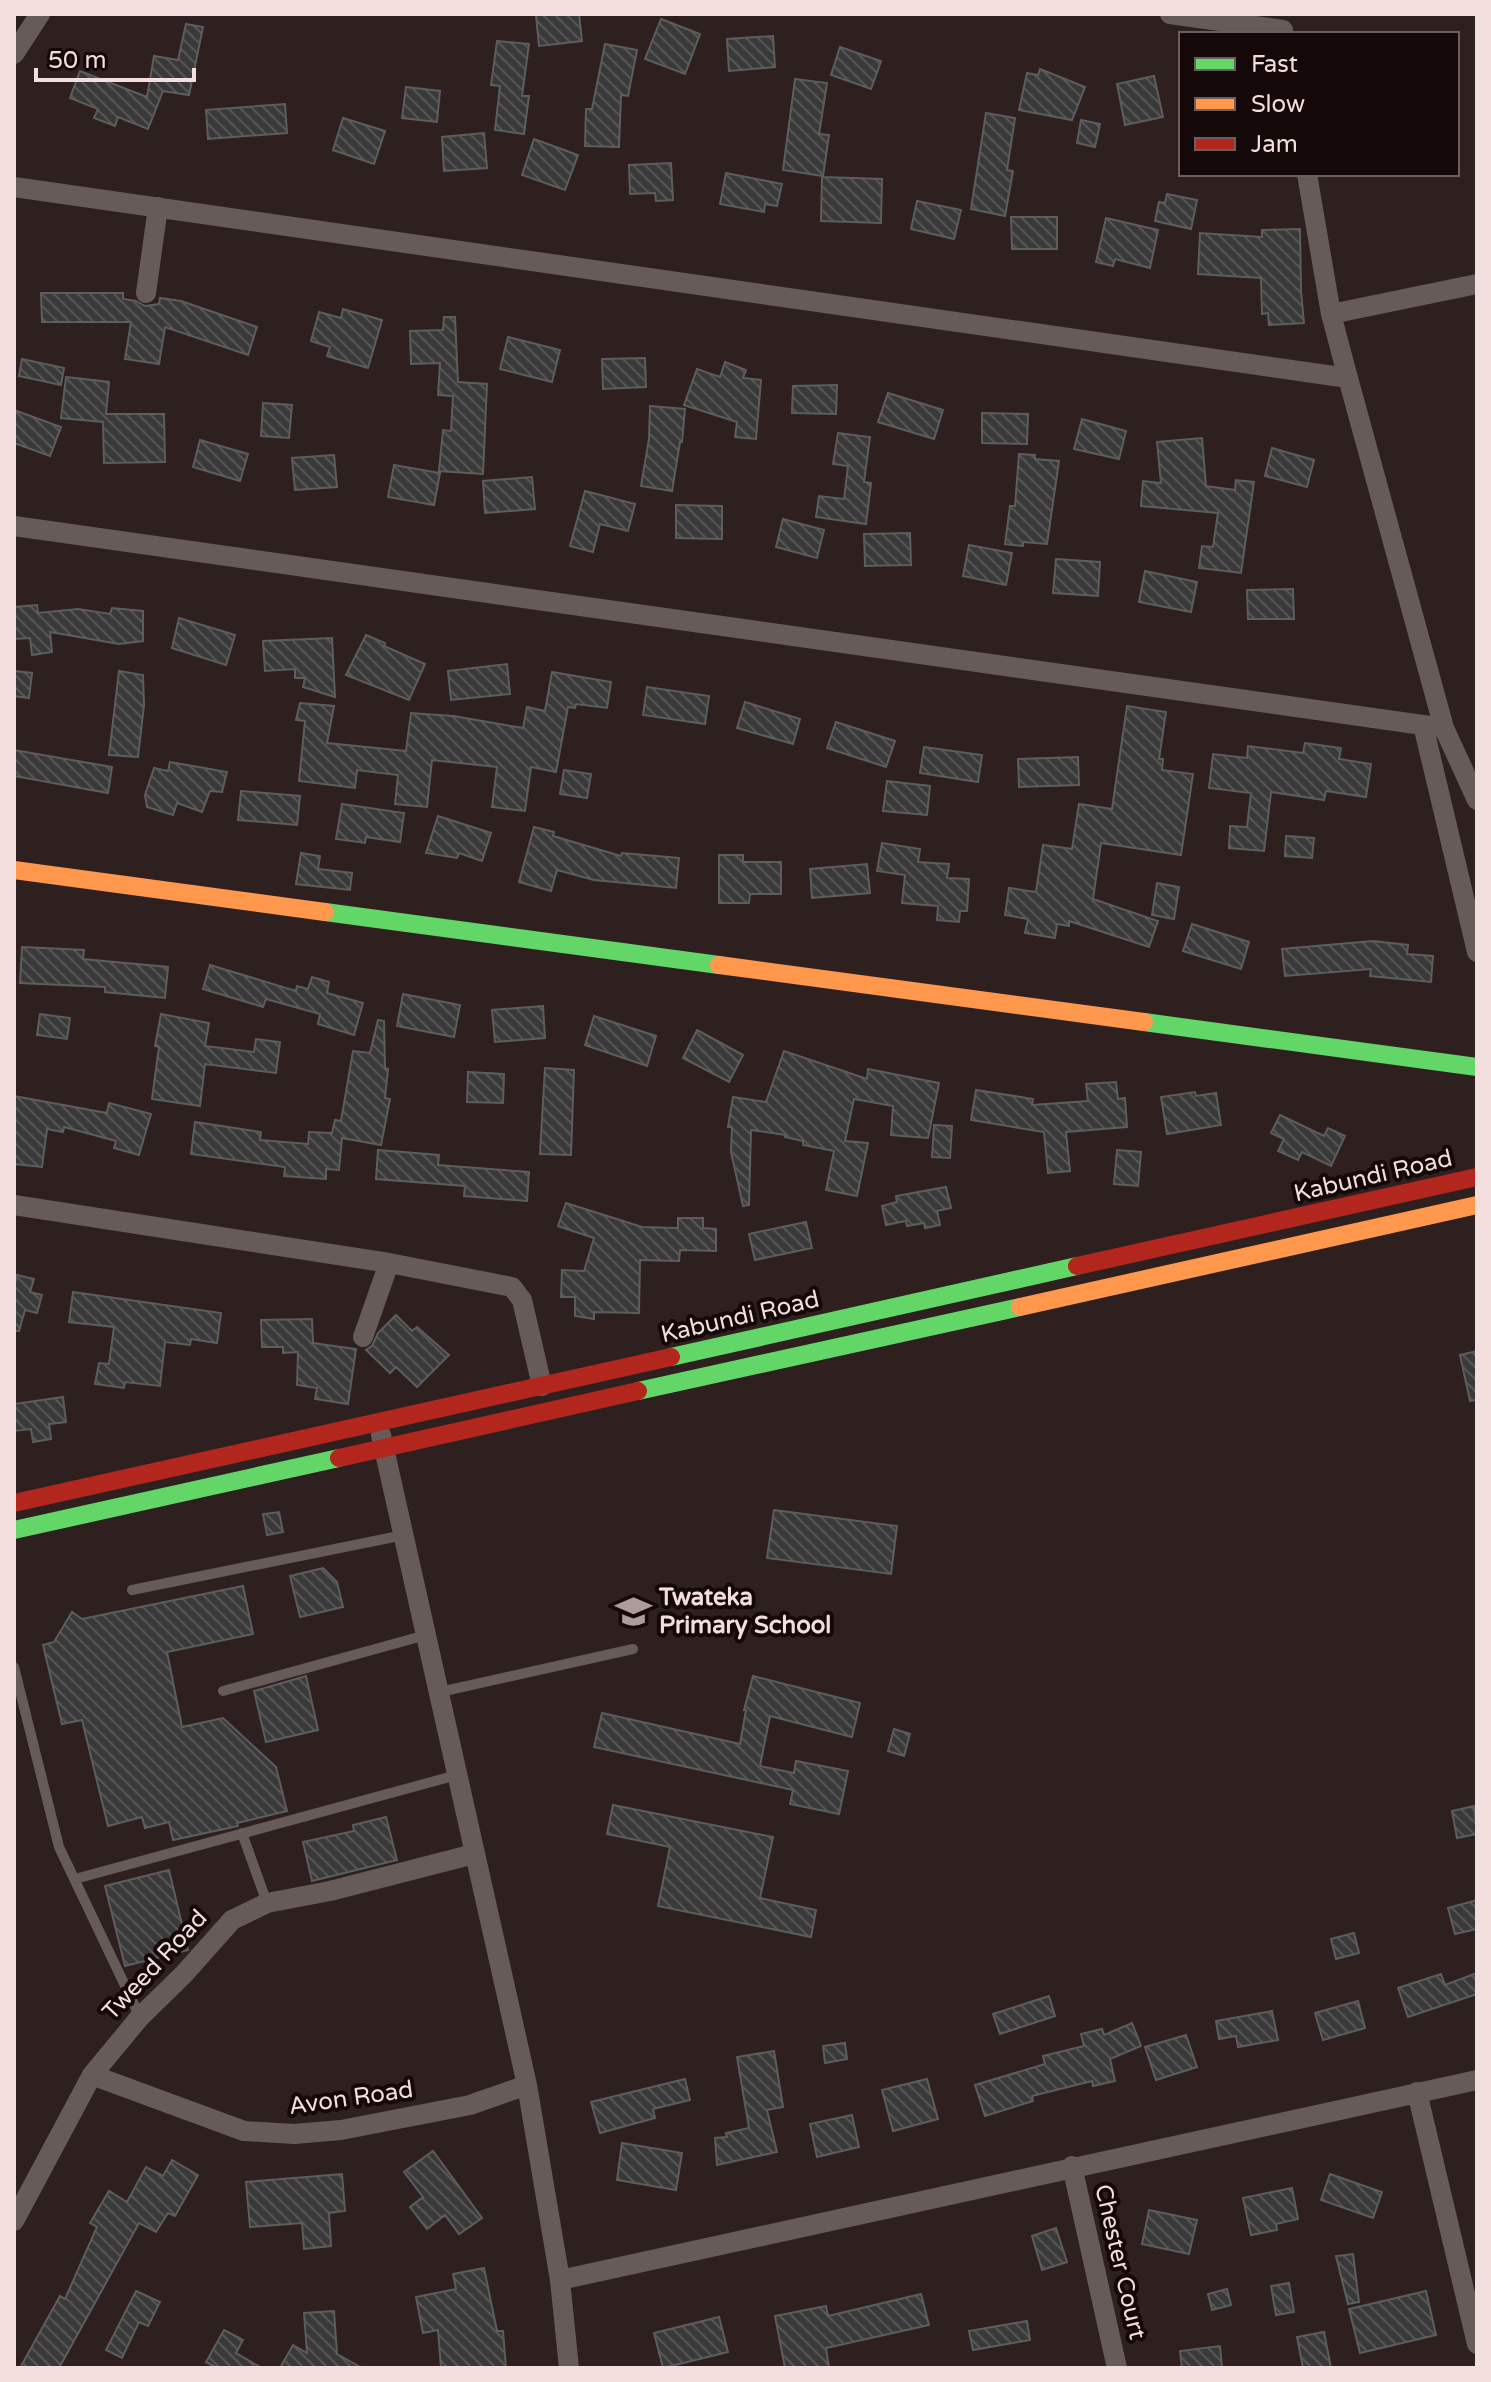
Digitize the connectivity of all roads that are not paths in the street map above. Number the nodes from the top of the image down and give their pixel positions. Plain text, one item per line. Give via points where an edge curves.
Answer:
1 (40, 14) edge
2 (1170, 14) edge
3 (1283, 26) edge
4 (14, 54) edge
5 (1307, 176) edge
6 (14, 187) edge
7 (158, 207) junction
8 (1477, 284) edge
9 (146, 293) dead end
10 (1331, 314) junction
11 (1348, 378) junction
12 (14, 526) edge
13 (1423, 725) junction
14 (1444, 728) junction
15 (1477, 800) edge
16 (14, 870) edge
17 (1477, 952) edge
18 (1477, 1067) edge
19 (1477, 1177) edge
20 (14, 1205) edge
21 (1477, 1205) edge
22 (389, 1263) junction
23 (833, 1321) junction
24 (363, 1337) dead end
25 (839, 1347) junction
26 (542, 1386) junction
27 (379, 1422) junction
28 (384, 1448) junction
29 (14, 1503) edge
30 (14, 1530) edge
31 (404, 1535) junction
32 (132, 1590) dead end
33 (426, 1635) junction
34 (633, 1649) dead end
35 (14, 1667) edge
36 (223, 1691) dead end
37 (440, 1692) junction
38 (457, 1775) junction
39 (242, 1833) junction
40 (474, 1854) junction
41 (75, 1879) junction
42 (267, 1903) junction
43 (140, 2017) junction
44 (92, 2075) junction
45 (1477, 2080) edge
46 (527, 2085) junction
47 (1417, 2092) junction
48 (1072, 2166) junction
49 (14, 2221) edge
50 (560, 2280) junction
51 (1477, 2344) edge
52 (569, 2368) edge
53 (1117, 2368) edge

1 - 4 street
2 - 3 street
5 - 10 street
6 - 7 street
7 - 9 street
7 - 11 street
8 - 10 street
10 - 11 street
11 - 14 street
12 - 13 street
13 - 14 street
13 - 17 street
14 - 15 street
16 - 18 street
19 - 23 street, Kabundi Road
20 - 22 street
21 - 25 street, Kabundi Road
22 - 24 street
22 - 26 street via 512,1287 522,1300
23 - 25 street
23 - 26 street, Kabundi Road
25 - 28 street, Kabundi Road
26 - 27 street, Kabundi Road
27 - 28 street
27 - 29 street, Kabundi Road
28 - 30 street, Kabundi Road
28 - 31 street
31 - 32 lane
31 - 33 street
33 - 36 lane
33 - 37 street
34 - 37 lane
35 - 41 lane via 59,1847
37 - 38 street
38 - 39 lane
38 - 40 street
39 - 41 lane
39 - 42 lane
40 - 42 street, Tweed Road
40 - 46 street
41 - 43 lane
42 - 43 street, Tweed Road via 232,1920
43 - 44 street, Tweed Road
44 - 46 street, Avon Road via 244,2131 294,2134 470,2105
44 - 49 street, Tweed Road
45 - 47 street
46 - 50 street
47 - 48 street
47 - 51 street
48 - 50 street
48 - 53 street, Chester Court
50 - 52 street

